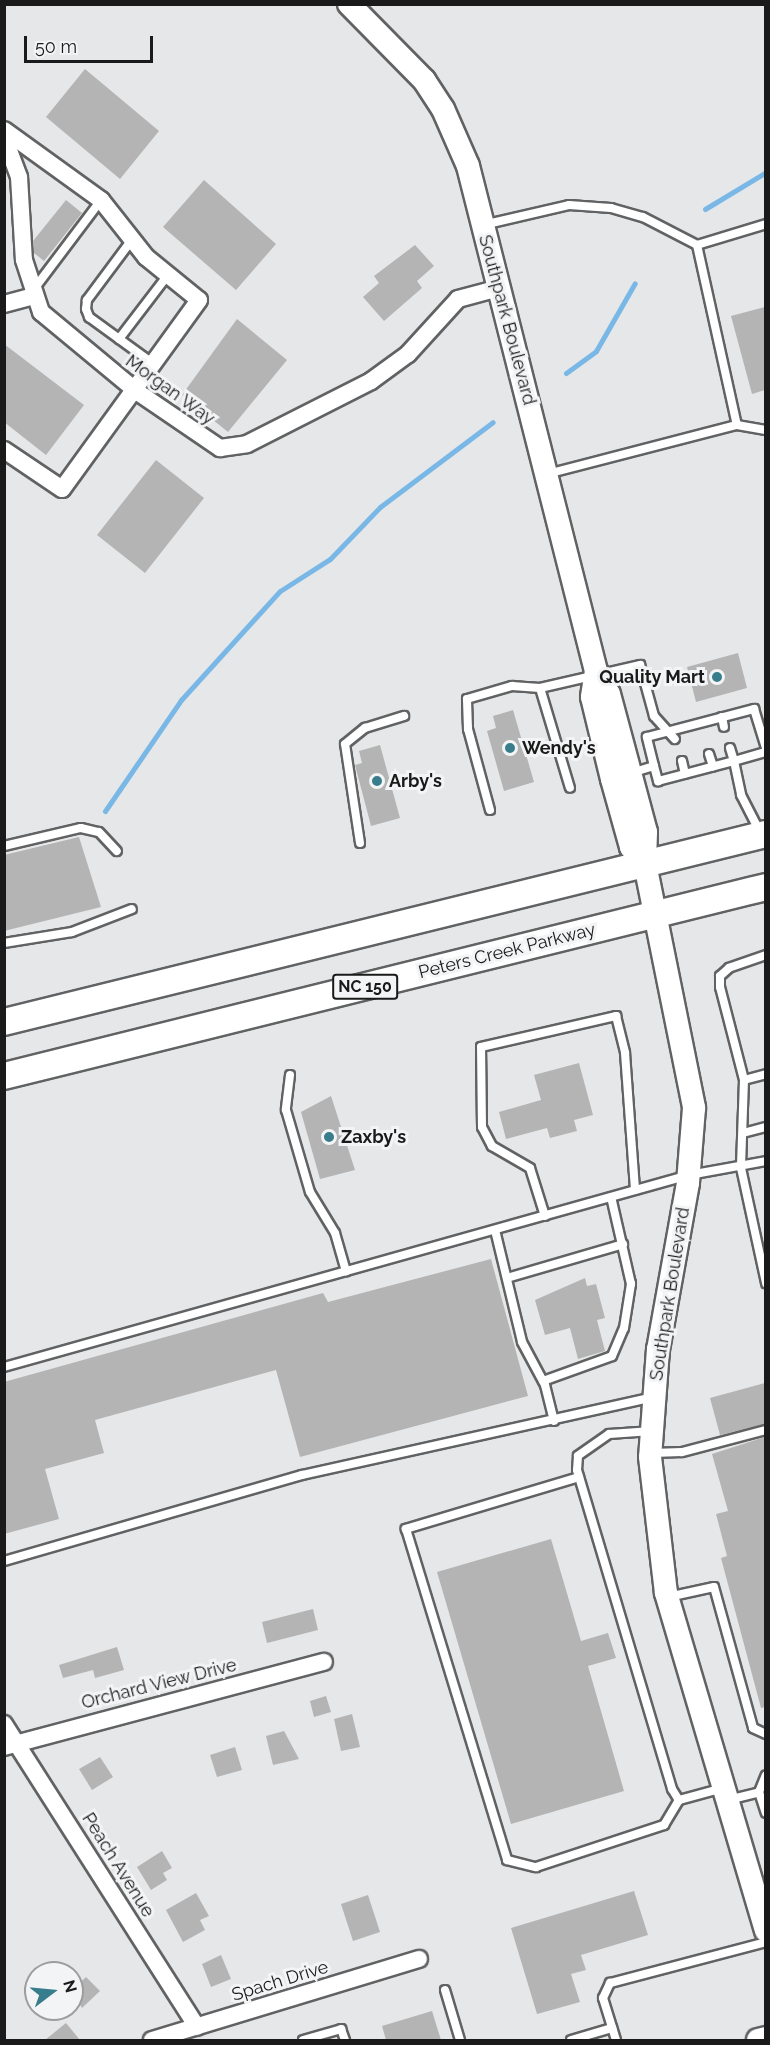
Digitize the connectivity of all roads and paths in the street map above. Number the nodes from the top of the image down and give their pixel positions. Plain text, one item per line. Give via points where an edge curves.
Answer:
1 (349, 4) edge
2 (4, 130) edge
3 (4, 136) edge
4 (12, 179) edge
5 (101, 200) junction
6 (765, 224) edge
7 (483, 225) junction
8 (131, 241) junction
9 (697, 245) junction
10 (168, 275) junction
11 (499, 288) junction
12 (33, 294) junction
13 (4, 304) edge
14 (119, 339) junction
15 (155, 365) junction
16 (136, 391) junction
17 (737, 425) junction
18 (765, 430) edge
19 (4, 450) edge
20 (547, 474) junction
21 (596, 671) junction
22 (540, 688) junction
23 (404, 716) dead end
24 (722, 717) junction
25 (724, 727) dead end
26 (674, 735) junction
27 (730, 748) dead end
28 (765, 750) edge
29 (709, 754) dead end
30 (681, 761) dead end
31 (734, 761) junction
32 (654, 766) junction
33 (713, 766) junction
34 (630, 773) junction
35 (685, 774) junction
36 (570, 788) dead end
37 (490, 810) dead end
38 (763, 835) edge
39 (360, 843) dead end
40 (4, 846) edge
41 (117, 851) dead end
42 (645, 864) junction
43 (765, 887) edge
44 (132, 909) dead end
45 (656, 915) junction
46 (4, 943) edge
47 (765, 958) edge
48 (9, 1020) edge
49 (73, 1059) junction
50 (765, 1074) edge
51 (290, 1075) dead end
52 (4, 1076) edge
53 (744, 1080) junction
54 (4, 1088) edge
55 (765, 1127) edge
56 (742, 1133) junction
57 (765, 1161) edge
58 (741, 1168) junction
59 (689, 1175) junction
60 (635, 1191) junction
61 (611, 1197) junction
62 (545, 1216) junction
63 (495, 1230) junction
64 (623, 1244) junction
65 (346, 1270) junction
66 (507, 1278) junction
67 (765, 1283) edge
68 (4, 1367) edge
69 (543, 1381) junction
70 (654, 1397) junction
71 (554, 1421) junction
72 (765, 1430) edge
73 (651, 1442) junction
74 (579, 1478) junction
75 (4, 1561) edge
76 (668, 1598) junction
77 (324, 1662) dead end
78 (4, 1724) edge
79 (765, 1734) edge
80 (10, 1744) edge
81 (765, 1775) edge
82 (759, 1792) junction
83 (725, 1794) junction
84 (679, 1800) junction
85 (765, 1814) edge
86 (758, 1881) edge
87 (765, 1930) edge
88 (765, 1942) edge
89 (419, 1959) dead end
90 (445, 1990) dead end
91 (197, 2027) junction
92 (612, 2028) junction
93 (765, 2038) edge
94 (152, 2040) edge
95 (303, 2040) edge
96 (345, 2040) edge
97 (460, 2040) edge
98 (571, 2040) edge
99 (616, 2040) edge
100 (758, 2040) edge

1 - 7 street, Southpark Boulevard via 424,80 443,109 468,166
2 - 5 street
3 - 4 street, Morgan Way
4 - 12 street, Morgan Way
5 - 8 street
5 - 12 lane
6 - 9 lane
7 - 9 lane via 569,205 611,208 643,217
7 - 11 street, Southpark Boulevard
8 - 10 street
8 - 14 lane via 87,300 89,317
9 - 17 lane
10 - 14 lane
10 - 15 street via 199,300 198,307
11 - 16 street, Morgan Way via 458,299 396,365 246,444 220,448
11 - 20 street, Southpark Boulevard
12 - 13 street
12 - 16 street, Morgan Way via 53,325
14 - 15 lane
15 - 16 street
16 - 19 street via 62,489
17 - 18 lane
17 - 20 lane
20 - 21 street, Southpark Boulevard
21 - 22 lane
21 - 26 lane via 640,665 654,717
21 - 34 street, Southpark Boulevard via 609,694
21 - 42 street, Southpark Boulevard via 592,697 612,779 632,848
22 - 36 lane
22 - 37 lane via 512,686 467,699 468,729
23 - 39 lane via 365,728 345,744
24 - 25 lane
24 - 26 lane
24 - 28 lane via 754,709
26 - 32 lane via 647,737
27 - 31 lane
28 - 31 lane
29 - 33 lane
30 - 35 lane
31 - 33 lane
31 - 38 lane via 741,795
32 - 34 lane
32 - 35 lane via 658,782
33 - 35 lane
34 - 42 street, Southpark Boulevard via 646,832
38 - 42 main road
40 - 41 lane via 81,828 99,832
42 - 45 street, Southpark Boulevard
42 - 48 main road
43 - 45 main road, Peters Creek Parkway / NC 150
44 - 46 lane via 72,932
45 - 49 main road, Peters Creek Parkway / NC 150
45 - 59 street, Southpark Boulevard via 694,1108
47 - 53 lane via 720,976
49 - 52 main road, Peters Creek Parkway / NC 150
49 - 54 main road
50 - 53 lane
51 - 65 lane via 286,1110 310,1192 334,1233
53 - 56 lane
55 - 56 lane
56 - 58 lane
57 - 58 lane
58 - 59 lane
58 - 67 lane
59 - 60 lane
59 - 70 street, Southpark Boulevard
60 - 61 lane
60 - 62 lane via 625,1053 616,1016 482,1047 482,1127 492,1146 530,1168
61 - 62 lane
61 - 64 lane
62 - 63 lane
63 - 65 lane
63 - 66 lane
64 - 66 lane
64 - 69 lane via 631,1284 612,1356
65 - 68 lane
66 - 69 lane via 522,1342
69 - 71 lane
70 - 71 lane
70 - 73 street, Southpark Boulevard
71 - 75 lane via 302,1475
72 - 73 lane via 682,1452
73 - 74 lane via 609,1434 578,1456
73 - 76 street, Southpark Boulevard
74 - 84 lane
74 - 84 lane via 406,1528 507,1860 536,1867 664,1825
76 - 79 lane via 714,1587 753,1728
76 - 83 street, Southpark Boulevard
77 - 80 street, Orchard View Drive
78 - 80 street, Peach Avenue
80 - 91 street, Peach Avenue
81 - 82 lane
82 - 83 lane
82 - 85 lane
83 - 84 lane
83 - 86 street, Southpark Boulevard
86 - 87 street, Southpark Boulevard
88 - 92 lane via 610,1983 603,1998
89 - 91 street, Spach Drive
90 - 97 lane
91 - 94 street, Spach Drive
92 - 98 lane
92 - 99 lane
93 - 100 street
95 - 96 lane via 341,2029

